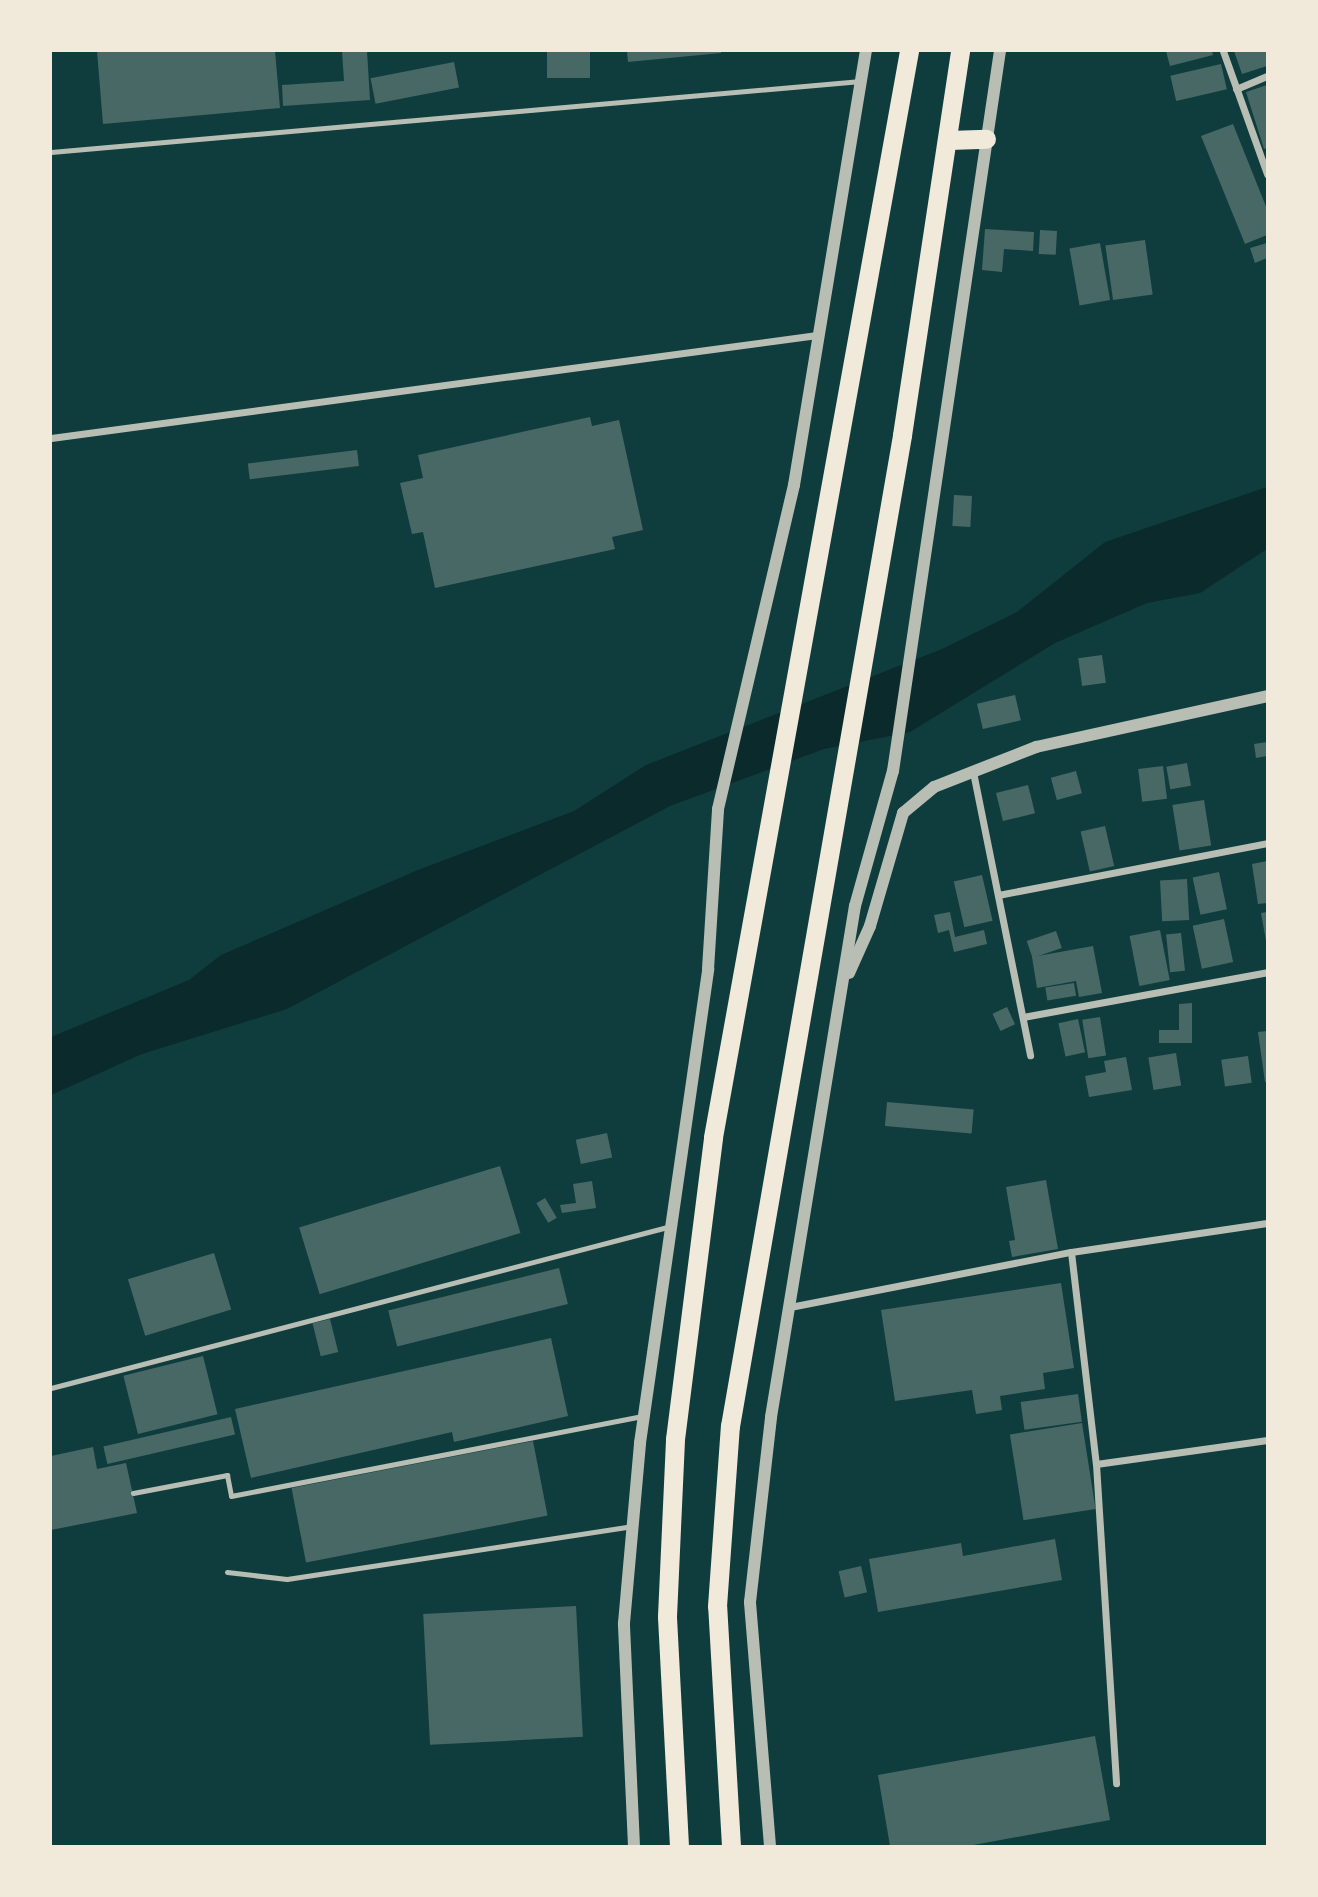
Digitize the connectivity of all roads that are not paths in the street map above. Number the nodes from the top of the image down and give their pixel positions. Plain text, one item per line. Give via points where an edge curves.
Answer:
1 (866, 51) edge
2 (909, 51) edge
3 (1000, 51) edge
4 (1223, 51) edge
5 (960, 52) edge
6 (1267, 76) edge
7 (861, 81) junction
8 (1236, 89) junction
9 (986, 139) junction
10 (949, 140) junction
11 (51, 152) edge
12 (1267, 174) edge
13 (817, 335) junction
14 (51, 438) edge
15 (1267, 696) edge
16 (973, 772) junction
17 (1267, 843) edge
18 (998, 895) junction
19 (1267, 972) edge
20 (842, 990) junction
21 (1023, 1017) junction
22 (1030, 1055) dead end
23 (1267, 1223) edge
24 (671, 1226) junction
25 (1071, 1252) junction
26 (790, 1307) junction
27 (51, 1388) edge
28 (644, 1416) junction
29 (1267, 1440) edge
30 (1096, 1464) junction
31 (133, 1493) dead end
32 (633, 1526) junction
33 (228, 1572) dead end
34 (1116, 1783) dead end
35 (634, 1846) edge
36 (678, 1846) edge
37 (731, 1846) edge
38 (770, 1846) edge

1 - 7 street
2 - 36 highway via 713,1137 675,1439 667,1616
3 - 9 street
4 - 8 street
5 - 10 highway
6 - 8 street
7 - 11 lane
7 - 13 street
8 - 12 street
9 - 10 highway
9 - 20 street via 893,771 855,906
10 - 37 highway via 730,1426 717,1606
13 - 14 street
13 - 24 street via 794,485 718,809 708,969
15 - 16 street via 1036,747
16 - 18 street
16 - 20 street via 934,786 903,813 870,926
17 - 18 street
18 - 21 street
19 - 21 street
20 - 26 street
21 - 22 street
23 - 25 street
24 - 27 lane
24 - 28 street
25 - 26 street
25 - 30 street
26 - 38 street via 750,1602
28 - 31 lane via 232,1496 227,1475
28 - 32 street
29 - 30 street
30 - 34 street
32 - 33 lane via 287,1579
32 - 35 street via 624,1623

